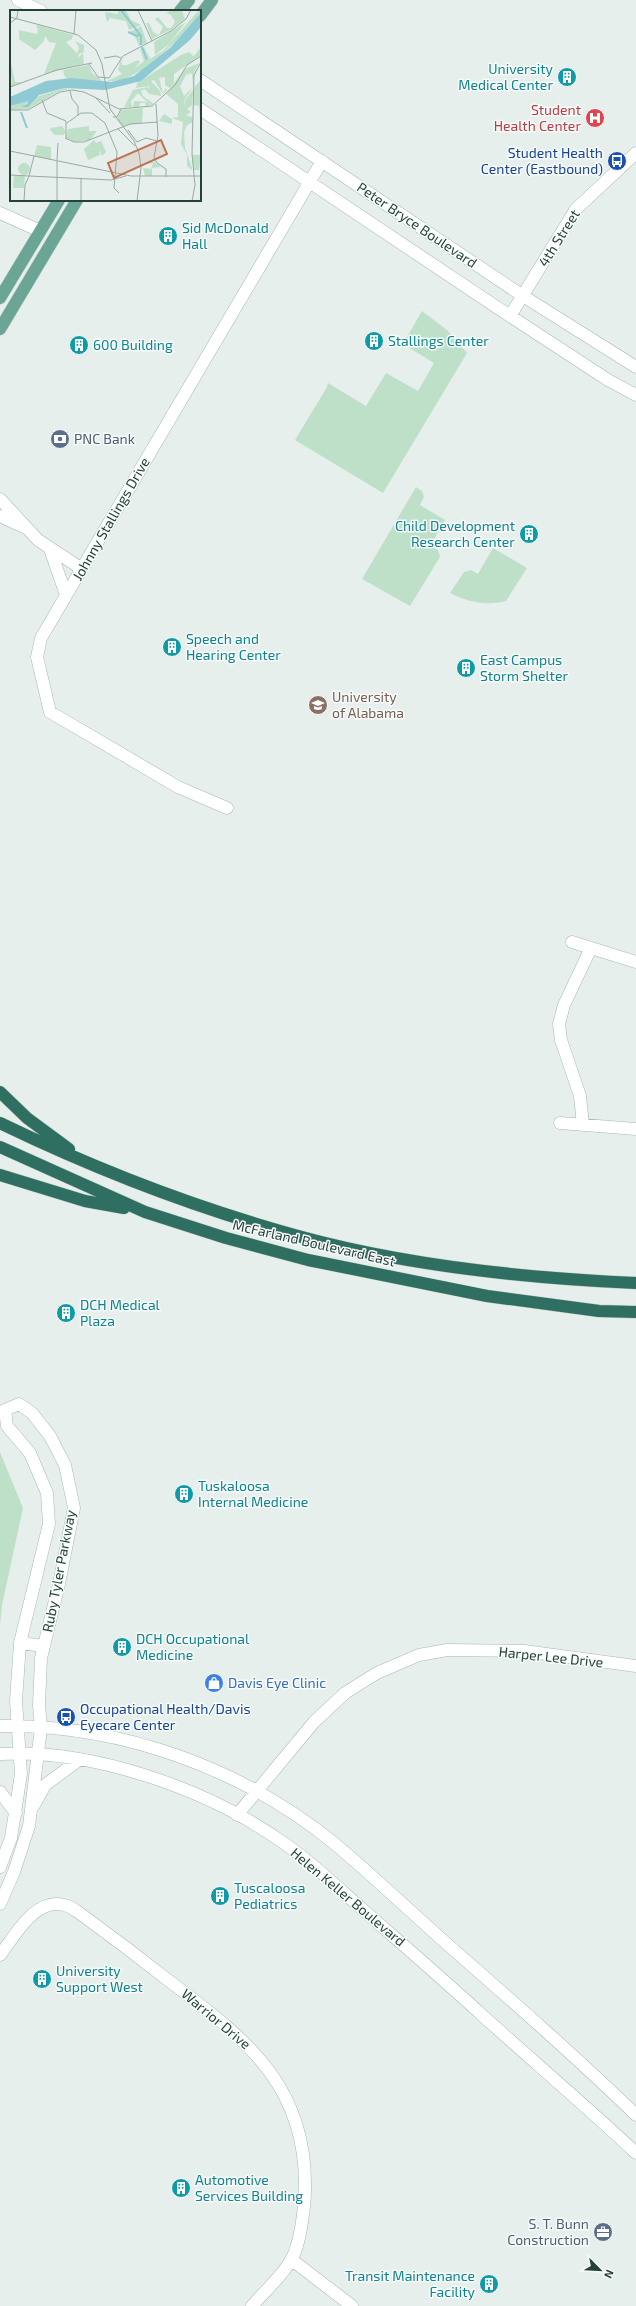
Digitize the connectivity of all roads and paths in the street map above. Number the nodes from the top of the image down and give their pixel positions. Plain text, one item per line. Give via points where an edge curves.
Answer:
1 (18, 0) edge
2 (188, 0) edge
3 (212, 0) edge
4 (39, 10) edge
5 (181, 10) edge
6 (201, 15) edge
7 (201, 81) edge
8 (201, 111) edge
9 (636, 153) edge
10 (322, 161) junction
11 (310, 181) junction
12 (58, 201) edge
13 (76, 201) edge
14 (0, 213) edge
15 (40, 231) junction
16 (524, 296) junction
17 (0, 298) edge
18 (510, 316) junction
19 (0, 329) edge
20 (636, 367) edge
21 (636, 395) edge
22 (0, 499) edge
23 (0, 516) edge
24 (26, 528) junction
25 (50, 549) junction
26 (82, 569) junction
27 (66, 595) junction
28 (227, 808) dead end
29 (572, 942) dead end
30 (591, 948) junction
31 (636, 962) edge
32 (0, 1092) edge
33 (0, 1123) edge
34 (560, 1123) dead end
35 (583, 1125) junction
36 (636, 1129) edge
37 (0, 1147) edge
38 (87, 1162) junction
39 (0, 1175) edge
40 (145, 1212) junction
41 (636, 1283) edge
42 (599, 1311) junction
43 (636, 1312) edge
44 (636, 1320) edge
45 (47, 1534) junction
46 (68, 1539) junction
47 (20, 1643) junction
48 (44, 1646) junction
49 (636, 1666) edge
50 (0, 1726) edge
51 (17, 1726) junction
52 (42, 1728) junction
53 (20, 1753) junction
54 (0, 1754) edge
55 (39, 1755) junction
56 (79, 1760) junction
57 (0, 1792) edge
58 (256, 1792) junction
59 (32, 1808) junction
60 (16, 1813) junction
61 (237, 1816) junction
62 (0, 1867) edge
63 (0, 1904) edge
64 (0, 1955) edge
65 (636, 2115) edge
66 (636, 2153) edge
67 (292, 2260) junction
68 (252, 2306) edge
69 (352, 2306) edge

1 - 4 street
2 - 5 main road
3 - 6 main road
7 - 10 street, Peter Bryce Boulevard
8 - 11 street, Peter Bryce Boulevard
9 - 16 street, 4th Street via 576,209
10 - 11 street, Johnny Stallings Drive
10 - 16 street, Peter Bryce Boulevard
11 - 18 street, Peter Bryce Boulevard
11 - 26 street, Johnny Stallings Drive
12 - 15 main road
13 - 19 main road
14 - 15 street
15 - 17 main road
16 - 18 street, 4th Street
16 - 20 street, Peter Bryce Boulevard
18 - 21 street, Peter Bryce Boulevard via 608,380
22 - 24 street
23 - 24 street
24 - 25 street
25 - 26 street
25 - 27 street
26 - 27 street, Johnny Stallings Drive
27 - 28 street, Johnny Stallings Drive via 41,638 37,657 50,712 178,787
29 - 30 street
30 - 31 street
30 - 35 street via 564,1005 560,1024 561,1040 580,1096
32 - 38 highway via 27,1118
33 - 38 highway, McFarland Boulevard East
34 - 35 street
35 - 36 street
37 - 40 highway, McFarland Boulevard East
38 - 41 highway, McFarland Boulevard East via 191,1203 299,1236 390,1256 479,1271
39 - 40 highway via 85,1201
40 - 42 highway, McFarland Boulevard East via 226,1238 308,1260 487,1296
42 - 43 highway, McFarland Boulevard East
42 - 44 highway
45 - 46 street
45 - 46 street, Ruby Tyler Parkway via 47,1493 30,1453 7,1426 5,1410 19,1404 42,1424 65,1466 74,1508
45 - 47 street, Ruby Tyler Parkway
46 - 48 street, Ruby Tyler Parkway
47 - 48 street
47 - 51 street, Ruby Tyler Parkway
48 - 52 street, Ruby Tyler Parkway via 40,1659 39,1690
49 - 58 street, Harper Lee Drive via 524,1651 447,1650 419,1655 377,1672 345,1693 314,1722
50 - 51 street, Helen Keller Boulevard
51 - 52 street, Helen Keller Boulevard
51 - 53 street, Ruby Tyler Parkway
52 - 55 street, Ruby Tyler Parkway
52 - 58 street, Helen Keller Boulevard via 128,1740 200,1763
53 - 54 street, Helen Keller Boulevard
53 - 55 street, Helen Keller Boulevard
53 - 60 street, Ruby Tyler Parkway via 21,1774
55 - 56 street, Helen Keller Boulevard
55 - 59 street, Ruby Tyler Parkway
56 - 59 street via 45,1784
56 - 61 street, Helen Keller Boulevard via 158,1781 198,1796
57 - 60 street
58 - 61 street, Harper Lee Drive
58 - 65 street, Helen Keller Boulevard via 334,1844 511,2000
59 - 63 street, Ruby Tyler Parkway via 24,1844
60 - 62 street, Ruby Tyler Parkway via 11,1838
61 - 66 street, Helen Keller Boulevard via 277,1838 311,1864 446,1981
64 - 67 street, Warrior Drive via 35,1912 48,1905 64,1905 78,1912 124,1946 234,2032 256,2053 282,2091 302,2149 305,2180 301,2226
67 - 68 street
67 - 69 street

